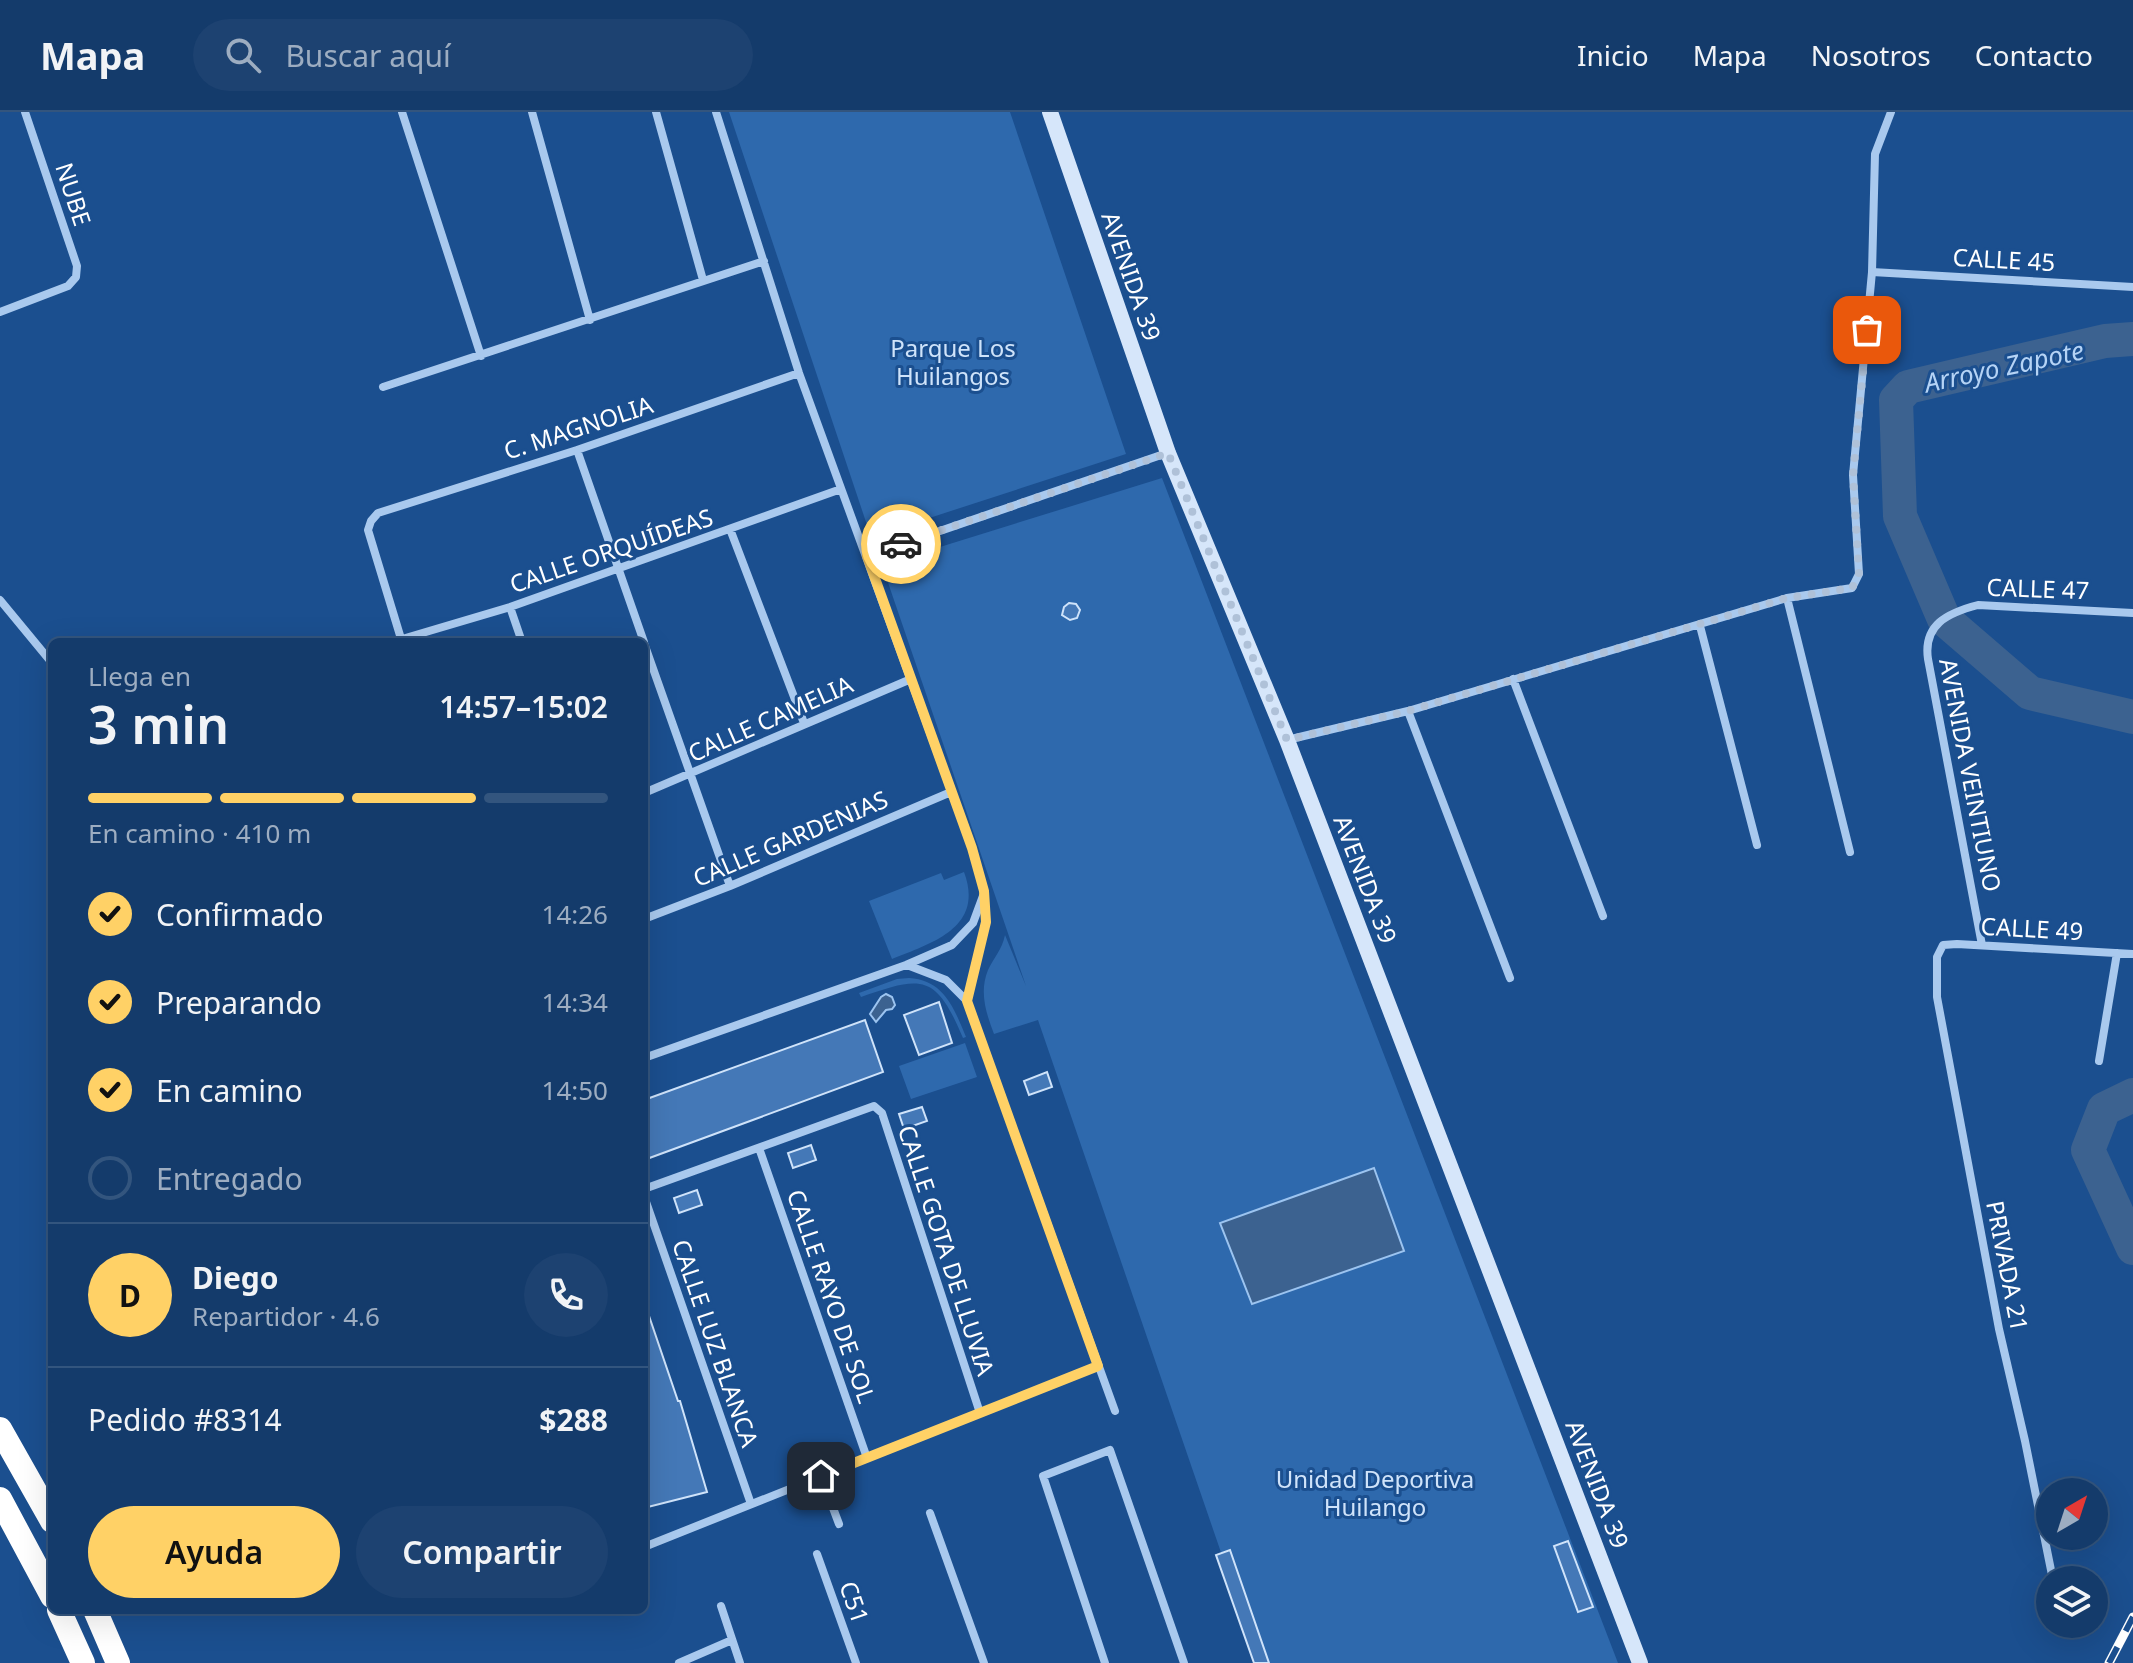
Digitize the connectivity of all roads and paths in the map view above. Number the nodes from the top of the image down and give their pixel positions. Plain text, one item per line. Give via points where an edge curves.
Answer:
1 (25, 112) edge
2 (402, 112) edge
3 (532, 112) edge
4 (656, 112) edge
5 (716, 112) edge
6 (1050, 112) edge
7 (1891, 112) edge
8 (764, 261) junction
9 (1872, 272) junction
10 (703, 280) junction
11 (2133, 287) edge
12 (0, 312) edge
13 (590, 320) junction
14 (481, 356) junction
15 (799, 373) junction
16 (383, 387) dead end
17 (577, 450) junction
18 (1168, 453) junction
19 (841, 489) junction
20 (730, 529) junction
21 (867, 556) junction
22 (617, 568) junction
23 (1787, 598) junction
24 (0, 600) edge
25 (510, 607) junction
26 (2133, 613) edge
27 (1944, 619) joint
28 (1700, 626) junction
29 (397, 638) edge
30 (408, 638) edge
31 (521, 638) edge
32 (643, 638) edge
33 (648, 653) edge
34 (48, 658) edge
35 (911, 679) junction
36 (1513, 679) junction
37 (1408, 711) junction
38 (804, 723) junction
39 (1287, 740) junction
40 (691, 774) junction
41 (648, 791) edge
42 (951, 792) junction
43 (1757, 845) dead end
44 (1850, 852) dead end
45 (730, 886) junction
46 (984, 891) junction
47 (1603, 916) dead end
48 (648, 917) edge
49 (1982, 945) junction
50 (2117, 953) junction
51 (2133, 954) edge
52 (1937, 957) joint
53 (906, 965) junction
54 (1510, 978) dead end
55 (967, 1001) junction
56 (648, 1057) edge
57 (2099, 1061) dead end
58 (759, 1148) junction
59 (648, 1188) edge
60 (648, 1208) edge
61 (1098, 1366) junction
62 (1115, 1411) dead end
63 (980, 1413) junction
64 (0, 1429) edge
65 (867, 1458) junction
66 (821, 1476) junction
67 (0, 1499) edge
68 (751, 1504) junction
69 (930, 1513) dead end
70 (48, 1514) edge
71 (839, 1524) dead end
72 (648, 1545) edge
73 (817, 1554) dead end
74 (2050, 1566) edge
75 (48, 1589) edge
76 (721, 1606) dead end
77 (61, 1614) edge
78 (97, 1614) edge
79 (732, 1640) junction
80 (83, 1663) edge
81 (118, 1663) edge
82 (679, 1663) edge
83 (740, 1663) edge
84 (856, 1663) edge
85 (984, 1663) edge
86 (1105, 1663) edge
87 (1184, 1663) edge
88 (1640, 1663) edge

1 - 12 street, NUBE via 77,266 76,277 68,286
2 - 14 street
3 - 13 street
4 - 10 street
5 - 8 street
6 - 18 street, AVENIDA 39
7 - 9 street via 1875,154
8 - 10 street
8 - 15 street
9 - 11 street, CALLE 45
9 - 23 street via 1853,475 1859,574 1852,588
10 - 13 street
13 - 14 street
14 - 16 street
15 - 17 street, C. MAGNOLIA
15 - 19 street
17 - 22 street
17 - 29 street, C. MAGNOLIA via 378,513 368,530
18 - 21 street
18 - 39 street, AVENIDA 39
19 - 20 street, CALLE ORQUÍDEAS
19 - 21 street
20 - 22 street, CALLE ORQUÍDEAS
20 - 38 street
21 - 35 street
22 - 25 street, CALLE ORQUÍDEAS
22 - 32 street
23 - 28 street
23 - 44 street
24 - 34 street
25 - 30 street, CALLE ORQUÍDEAS
25 - 31 street
26 - 27 street, CALLE 47 via 1978,605
27 - 49 street, AVENIDA VEINTIUNO via 1926,644
28 - 36 street
28 - 43 street
33 - 40 street
35 - 38 street, CALLE CAMELIA
35 - 42 street
36 - 37 street
36 - 47 street
37 - 39 street
37 - 54 street
38 - 40 street, CALLE CAMELIA
39 - 88 street, AVENIDA 39
40 - 41 street, CALLE CAMELIA
40 - 45 street
42 - 45 street, CALLE GARDENIAS
42 - 46 street
45 - 48 street, CALLE GARDENIAS
46 - 53 street via 973,923 952,945
46 - 55 street via 986,922
49 - 50 street, CALLE 49
49 - 52 street, CALLE 49 via 1943,945
50 - 51 street, CALLE 49
50 - 57 street
52 - 74 street, PRIVADA 21 via 1937,997 1960,1125
53 - 55 street via 946,980
53 - 56 street
55 - 61 street
58 - 59 street, CALLE GOTA DE LLUVIA
58 - 63 street, CALLE GOTA DE LLUVIA via 874,1106 882,1113
58 - 65 street, CALLE RAYO DE SOL
60 - 68 street, CALLE LUZ BLANCA
61 - 62 street
61 - 63 street
63 - 65 street
64 - 70 highway
65 - 66 street
66 - 68 street
66 - 71 street
67 - 75 highway
68 - 72 street
69 - 85 street
73 - 84 street, C51
76 - 79 street
77 - 80 highway
78 - 81 highway
79 - 82 street
79 - 83 street
86 - 87 street via 1043,1476 1110,1450

